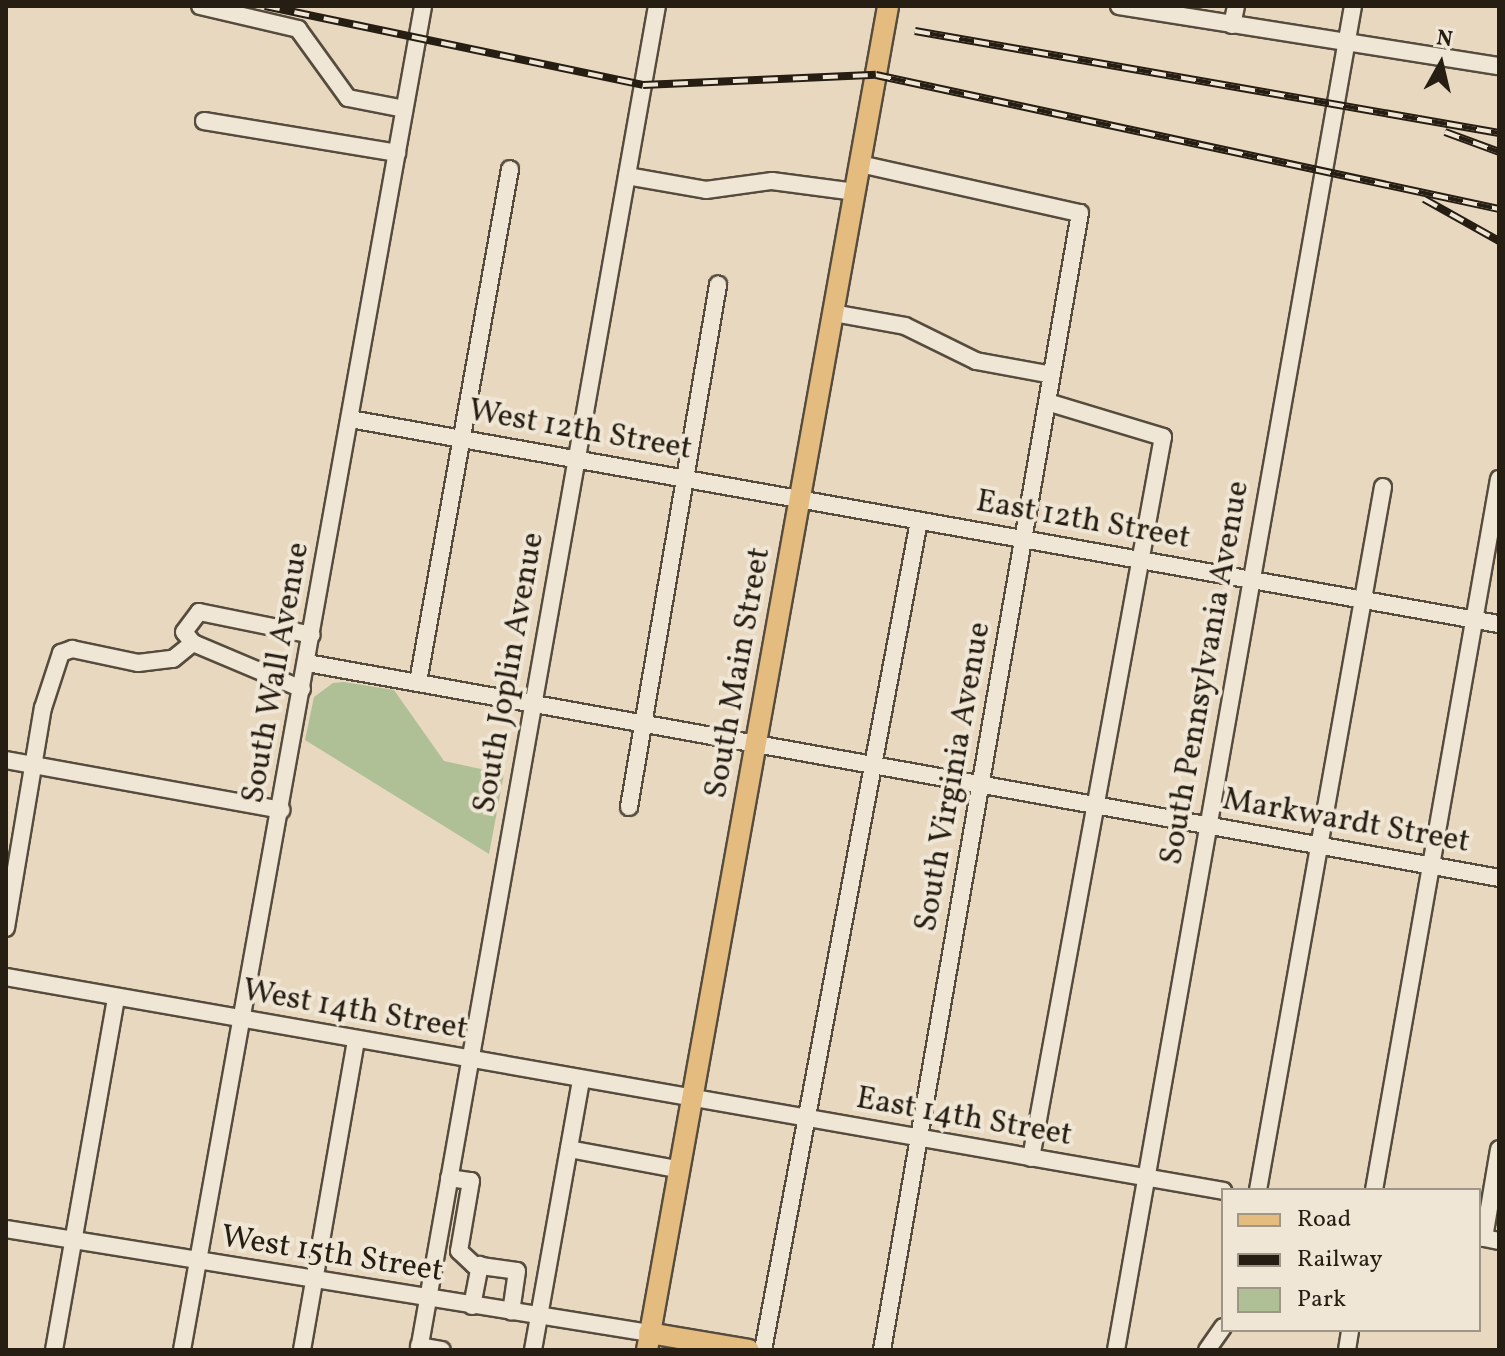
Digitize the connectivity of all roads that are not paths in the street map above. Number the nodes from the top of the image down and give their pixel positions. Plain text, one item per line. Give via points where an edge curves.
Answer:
1 (200, 6) edge
2 (423, 6) edge
3 (657, 6) edge
4 (888, 6) edge
5 (1119, 6) edge
6 (1236, 6) edge
7 (1353, 6) edge
8 (1232, 25) junction
9 (1346, 44) junction
10 (1499, 66) edge
11 (404, 109) junction
12 (204, 121) dead end
13 (397, 153) junction
14 (860, 164) junction
15 (510, 169) dead end
16 (627, 176) junction
17 (855, 192) junction
18 (718, 285) dead end
19 (833, 313) junction
20 (1052, 375) junction
21 (1047, 402) junction
22 (350, 419) junction
23 (462, 438) junction
24 (577, 458) junction
25 (684, 478) junction
26 (1499, 482) edge
27 (1383, 487) dead end
28 (799, 499) junction
29 (919, 521) junction
30 (1023, 539) junction
31 (1141, 559) junction
32 (1250, 579) junction
33 (1364, 599) junction
34 (1474, 620) junction
35 (1499, 624) edge
36 (312, 635) junction
37 (193, 643) junction
38 (307, 663) junction
39 (418, 682) junction
40 (302, 689) junction
41 (533, 702) junction
42 (644, 721) junction
43 (758, 742) junction
44 (6, 760) edge
45 (873, 764) junction
46 (34, 765) junction
47 (982, 784) junction
48 (1096, 805) junction
49 (629, 807) dead end
50 (281, 810) junction
51 (1207, 826) junction
52 (1319, 846) junction
53 (1432, 866) junction
54 (1499, 878) edge
55 (6, 928) edge
56 (6, 977) edge
57 (116, 997) junction
58 (243, 1019) junction
59 (356, 1040) junction
60 (470, 1061) junction
61 (581, 1080) junction
62 (695, 1099) junction
63 (807, 1119) junction
64 (919, 1139) junction
65 (569, 1149) junction
66 (1499, 1149) edge
67 (1031, 1158) junction
68 (681, 1170) junction
69 (449, 1178) junction
70 (1146, 1178) junction
71 (1258, 1188) edge
72 (1374, 1188) edge
73 (1221, 1191) edge
74 (6, 1229) edge
75 (1487, 1239) edge
76 (73, 1240) junction
77 (437, 1248) junction
78 (459, 1251) junction
79 (198, 1261) junction
80 (480, 1265) junction
81 (315, 1281) junction
82 (428, 1299) junction
83 (472, 1306) junction
84 (511, 1312) junction
85 (539, 1316) junction
86 (1221, 1330) edge
87 (648, 1341) edge
88 (419, 1348) edge
89 (1118, 1349) edge
90 (54, 1350) edge
91 (182, 1350) edge
92 (302, 1350) edge
93 (442, 1350) edge
94 (533, 1350) edge
95 (749, 1350) edge
96 (763, 1350) edge
97 (882, 1350) edge
98 (1207, 1350) edge

1 - 11 street via 298,29 348,98
2 - 11 street, South Wall Avenue
3 - 16 street, South Joplin Avenue
4 - 14 main road, South Main Street
5 - 8 street
6 - 8 street
7 - 9 street, South Pennsylvania Avenue
8 - 9 street
9 - 10 street
9 - 32 street, South Pennsylvania Avenue
11 - 13 street, South Wall Avenue
12 - 13 street
13 - 22 street, South Wall Avenue
14 - 17 main road, South Main Street
14 - 20 street, South Virginia Avenue via 1080,213
15 - 23 street
16 - 17 street via 706,190 772,181
16 - 24 street, South Joplin Avenue
17 - 19 main road, South Main Street
18 - 25 street
19 - 20 street via 905,326 976,361
19 - 28 main road, South Main Street
20 - 21 street, South Virginia Avenue
21 - 30 street, South Virginia Avenue
21 - 31 street via 1163,437
22 - 23 street, West 12th Street
22 - 36 street, South Wall Avenue
23 - 24 street, West 12th Street
23 - 39 street
24 - 25 street, West 12th Street
24 - 41 street, South Joplin Avenue
25 - 28 street, West 12th Street
25 - 42 street
26 - 34 street
27 - 33 street
28 - 29 street, East 12th Street
28 - 43 main road, South Main Street
29 - 30 street, East 12th Street
29 - 45 street
30 - 31 street, East 12th Street
30 - 47 street, South Virginia Avenue
31 - 32 street, East 12th Street
31 - 48 street
32 - 33 street, East 12th Street
32 - 51 street, South Pennsylvania Avenue
33 - 34 street, East 12th Street
33 - 52 street
34 - 35 street, East 12th Street
34 - 53 street
36 - 37 street via 199,612 184,632
36 - 38 street, South Wall Avenue
37 - 40 street
37 - 46 street via 173,659 138,663 72,649 61,653 43,708
38 - 39 street, Markwardt Street
38 - 40 street, South Wall Avenue
39 - 41 street, Markwardt Street
40 - 50 street, South Wall Avenue
41 - 42 street, Markwardt Street
41 - 60 street, South Joplin Avenue
42 - 43 street, Markwardt Street
42 - 49 street
43 - 45 street, Markwardt Street
43 - 62 main road, South Main Street
44 - 46 street
45 - 47 street, Markwardt Street
45 - 63 street
46 - 50 street
46 - 55 street
47 - 48 street, Markwardt Street
47 - 64 street, South Virginia Avenue
48 - 51 street, Markwardt Street
48 - 67 street
50 - 58 street, South Wall Avenue
51 - 52 street, Markwardt Street
51 - 70 street, South Pennsylvania Avenue
52 - 53 street, Markwardt Street
52 - 71 street
53 - 54 street, Markwardt Street
53 - 72 street
56 - 57 street, West 14th Street
57 - 58 street, West 14th Street
57 - 76 street
58 - 59 street, West 14th Street
58 - 79 street, South Wall Avenue
59 - 60 street, West 14th Street
59 - 81 street
60 - 61 street, West 14th Street
60 - 69 street, South Joplin Avenue
61 - 62 street, West 14th Street
61 - 65 street
62 - 63 street, East 14th Street
62 - 68 main road, South Main Street
63 - 64 street, East 14th Street
63 - 96 street
64 - 67 street, East 14th Street
64 - 97 street, South Virginia Avenue
65 - 68 street
65 - 85 street
66 - 75 street
67 - 70 street, East 14th Street
68 - 87 main road, South Main Street
69 - 77 street, South Joplin Avenue
69 - 78 street via 471,1181
70 - 73 street, East 14th Street
70 - 89 street, South Pennsylvania Avenue
74 - 76 street, West 15th Street
76 - 79 street, West 15th Street
76 - 90 street
77 - 78 street
77 - 82 street, South Joplin Avenue
78 - 80 street
79 - 81 street, West 15th Street
79 - 91 street, South Wall Avenue
80 - 83 street
80 - 84 street via 517,1271
81 - 82 street, West 15th Street
81 - 92 street
82 - 83 street, West 15th Street
82 - 88 street, South Joplin Avenue
83 - 84 street, West 15th Street
84 - 85 street, West 15th Street
85 - 87 street, West 15th Street
85 - 94 street
86 - 98 street
87 - 95 main road
88 - 93 street

